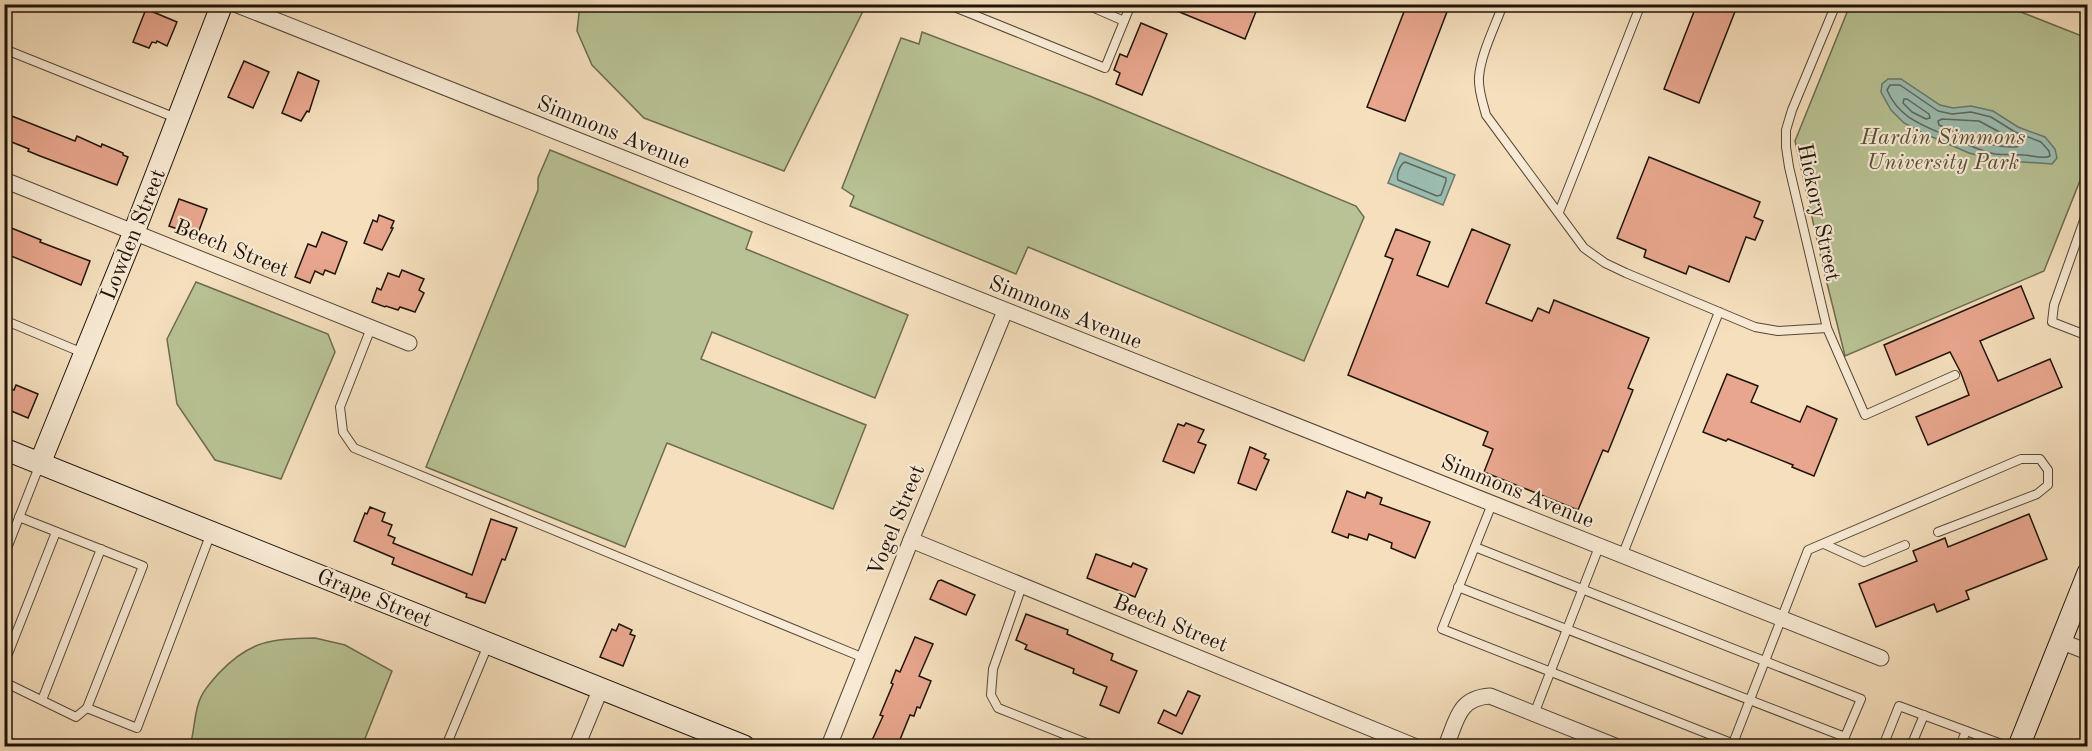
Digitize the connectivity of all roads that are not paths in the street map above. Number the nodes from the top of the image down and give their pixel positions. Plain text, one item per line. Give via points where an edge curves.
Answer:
1 (222, 4) edge
2 (235, 4) edge
3 (947, 4) edge
4 (1085, 4) edge
5 (1503, 4) edge
6 (1641, 4) edge
7 (1836, 4) edge
8 (1129, 9) dead end
9 (1124, 21) junction
10 (4, 49) edge
11 (178, 119) junction
12 (4, 180) edge
13 (2088, 209) edge
14 (1559, 212) junction
15 (134, 232) junction
16 (1005, 311) junction
17 (1719, 312) junction
18 (4, 320) edge
19 (371, 328) junction
20 (1827, 328) junction
21 (2088, 336) edge
22 (409, 343) dead end
23 (85, 354) junction
24 (1955, 375) dead end
25 (4, 449) edge
26 (40, 463) junction
27 (1492, 504) junction
28 (19, 517) junction
29 (56, 532) junction
30 (211, 532) junction
31 (1938, 532) dead end
32 (911, 540) junction
33 (1824, 543) junction
34 (1905, 545) dead end
35 (1475, 547) junction
36 (1599, 547) junction
37 (101, 549) junction
38 (4, 556) edge
39 (1622, 556) junction
40 (2088, 573) edge
41 (1022, 586) junction
42 (1458, 587) junction
43 (1582, 590) junction
44 (1781, 618) junction
45 (1567, 629) junction
46 (2060, 641) junction
47 (489, 643) junction
48 (2088, 652) edge
49 (864, 658) junction
50 (1881, 658) dead end
51 (1765, 661) junction
52 (4, 664) edge
53 (1550, 672) junction
54 (4, 682) edge
55 (601, 688) junction
56 (42, 700) junction
57 (1750, 700) junction
58 (87, 708) junction
59 (1534, 714) junction
60 (1924, 715) junction
61 (1966, 731) junction
62 (2088, 733) edge
63 (1845, 737) junction
64 (1593, 742) edge
65 (1734, 746) edge
66 (446, 747) edge
67 (577, 747) edge
68 (744, 747) edge
69 (829, 747) edge
70 (1094, 747) edge
71 (1414, 747) edge
72 (1446, 747) edge
73 (1615, 747) edge
74 (1841, 747) edge
75 (1883, 747) edge
76 (1911, 747) edge
77 (1960, 747) edge
78 (2007, 747) edge
79 (2019, 747) edge
80 (2082, 747) edge

1 - 11 street, Lowden Street
2 - 16 street, Simmons Avenue
3 - 9 lane via 1105,68
4 - 9 lane
5 - 14 lane via 1481,65 1480,97 1486,115
6 - 14 lane
7 - 20 lane, Hickory Street via 1786,130 1789,167
8 - 9 lane
10 - 11 lane
11 - 15 street, Lowden Street
12 - 15 street, Beech Street
13 - 21 lane via 2054,305 2052,322
14 - 17 lane via 1584,248 1605,263
15 - 19 street, Beech Street
15 - 23 street, Lowden Street
16 - 27 street, Simmons Avenue
16 - 32 street, Vogel Street
17 - 20 lane via 1755,327 1778,331
17 - 39 lane
18 - 23 lane
19 - 22 street, Beech Street
19 - 49 lane via 340,407 343,432 354,448
20 - 24 lane, Hickory Street via 1864,415
23 - 26 street, Lowden Street
25 - 26 street, Grape Street
26 - 28 lane
26 - 30 street, Grape Street
27 - 35 lane
27 - 36 street, Simmons Avenue
28 - 29 lane
28 - 38 lane
29 - 37 lane
29 - 52 lane
30 - 47 street, Grape Street
30 - 58 lane via 137,728
31 - 33 lane via 2037,494 2048,485 2048,470 2040,459 2021,459
32 - 41 street, Beech Street
32 - 49 street, Vogel Street
33 - 34 lane via 1864,562
33 - 44 lane via 1808,550
35 - 42 lane
35 - 43 lane
36 - 39 street, Simmons Avenue
36 - 43 lane
37 - 56 lane
37 - 58 lane via 143,566
39 - 44 street, Simmons Avenue
40 - 46 street
41 - 70 lane via 993,669 991,695 998,708
41 - 71 street, Beech Street
42 - 45 lane
42 - 53 lane via 1442,629
43 - 45 lane
43 - 51 lane
44 - 50 street, Simmons Avenue
44 - 51 lane
45 - 53 lane
45 - 57 lane
46 - 48 street
46 - 79 street
47 - 55 street, Grape Street
47 - 66 lane
49 - 69 street, Vogel Street
51 - 57 lane
51 - 63 lane via 1861,699
53 - 59 lane
53 - 65 lane
54 - 56 lane
55 - 67 street
55 - 68 street, Grape Street
56 - 58 lane via 76,717
57 - 63 lane
57 - 65 lane
59 - 64 street
59 - 72 street via 1490,696 1469,700
60 - 61 lane
60 - 75 lane via 1899,706
60 - 76 lane
61 - 77 lane
61 - 78 lane
62 - 80 lane
63 - 74 lane
64 - 73 street

